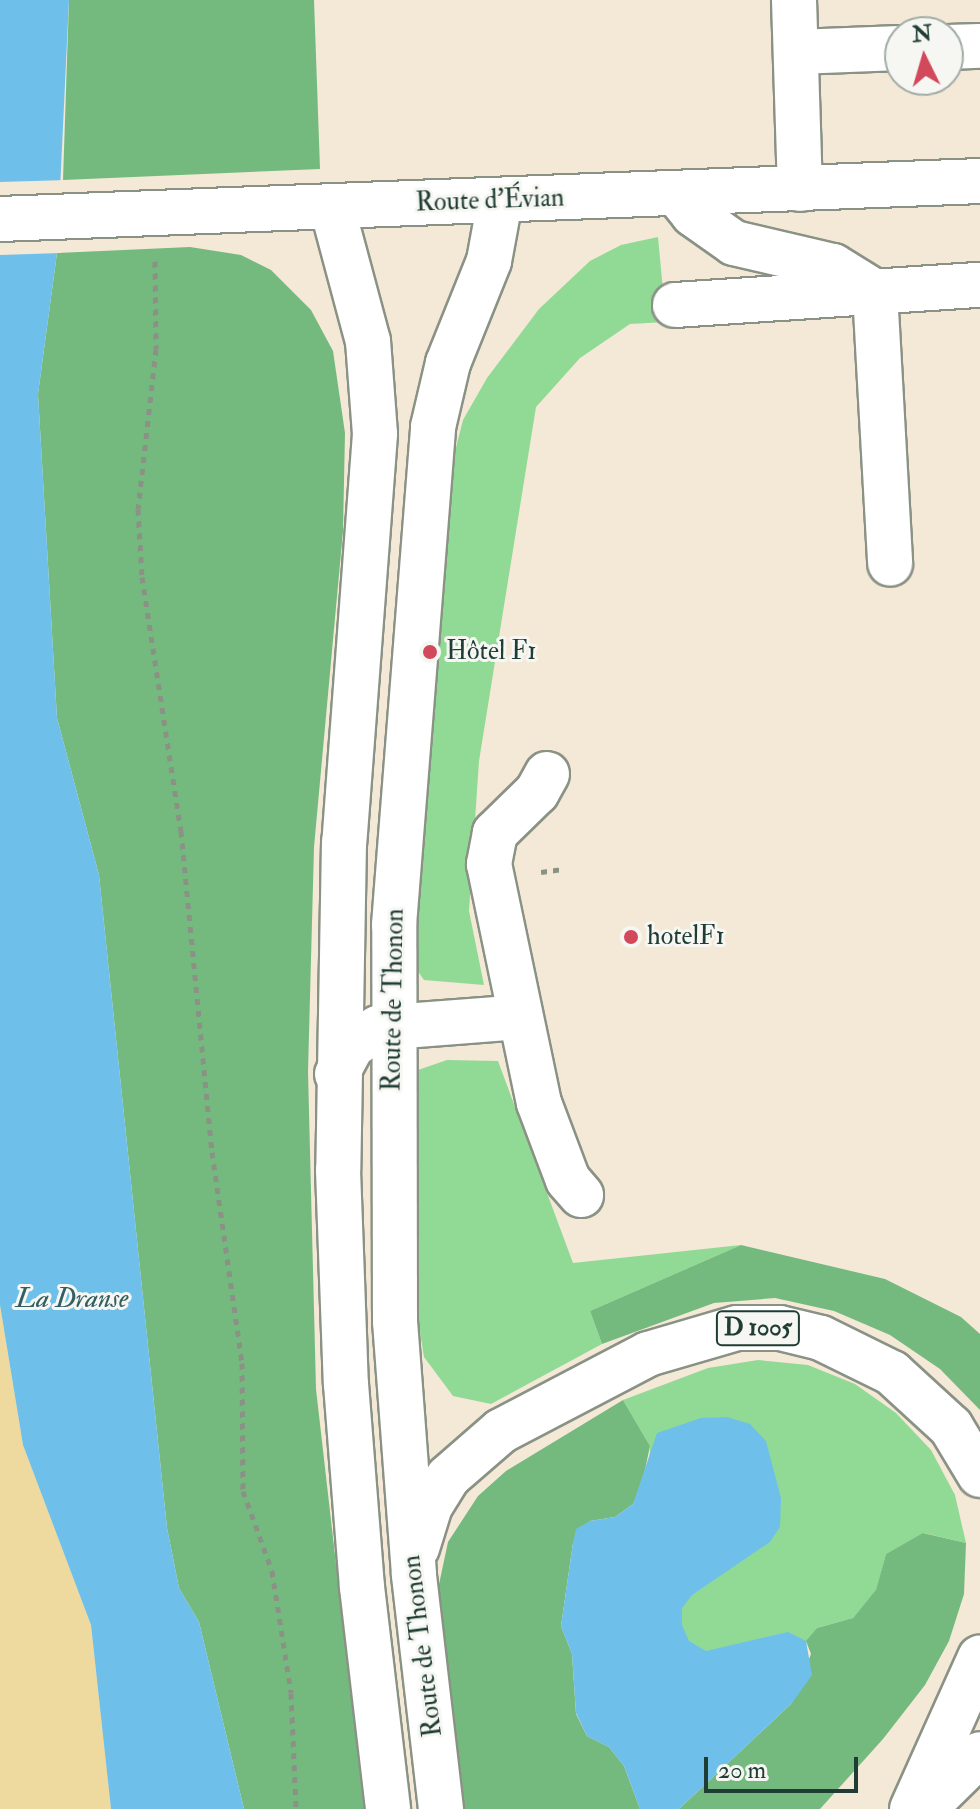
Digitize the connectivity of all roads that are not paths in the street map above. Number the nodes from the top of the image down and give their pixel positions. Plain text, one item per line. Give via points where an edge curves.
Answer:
1 (794, 0) edge
2 (884, 49) edge
3 (796, 52) junction
4 (980, 181) edge
5 (800, 189) junction
6 (677, 194) junction
7 (500, 201) junction
8 (332, 207) junction
9 (0, 219) edge
10 (980, 285) edge
11 (875, 292) junction
12 (675, 305) dead end
13 (890, 564) dead end
14 (547, 774) dead end
15 (520, 1017) junction
16 (394, 1026) junction
17 (337, 1074) junction
18 (581, 1195) dead end
19 (346, 1384) junction
20 (401, 1431) junction
21 (501, 1431) junction
22 (980, 1475) edge
23 (414, 1574) junction
24 (980, 1658) edge
25 (980, 1754) edge
26 (980, 1793) edge
27 (388, 1809) edge
28 (441, 1809) edge
29 (912, 1809) edge
30 (924, 1809) edge
31 (946, 1809) edge

1 - 3 main road
2 - 3 main road
3 - 5 main road
4 - 5 main road, Route d'Évian
5 - 6 main road, Route d'Évian
6 - 7 main road, Route d'Évian
6 - 11 main road via 693,214 734,243 833,266 857,275
7 - 8 main road, Route d'Évian
7 - 16 main road, Route de Thonon via 489,261 448,363 433,427 398,835
8 - 9 main road, Route d'Évian
8 - 17 main road, Route de Thonon via 365,326 375,434 344,842
10 - 11 main road
11 - 12 main road
11 - 13 main road
14 - 15 main road via 537,792 495,833 489,847
15 - 16 main road
15 - 18 main road via 539,1103 568,1180
16 - 17 main road via 364,1036 343,1058
16 - 20 main road, Route de Thonon via 394,1291
17 - 19 main road, Route de Thonon
19 - 20 main road, D 1005 via 364,1408
19 - 27 main road, Route de Thonon via 362,1587
20 - 21 main road, D 1005 via 443,1442
20 - 23 main road, Route de Thonon
21 - 22 main road, D 1005 via 600,1375 685,1340 737,1328 780,1328 821,1338 892,1373 951,1427
21 - 23 main road, D 1005 via 448,1477 430,1506
23 - 28 main road, Route de Thonon
24 - 29 main road
25 - 30 main road
26 - 31 main road

